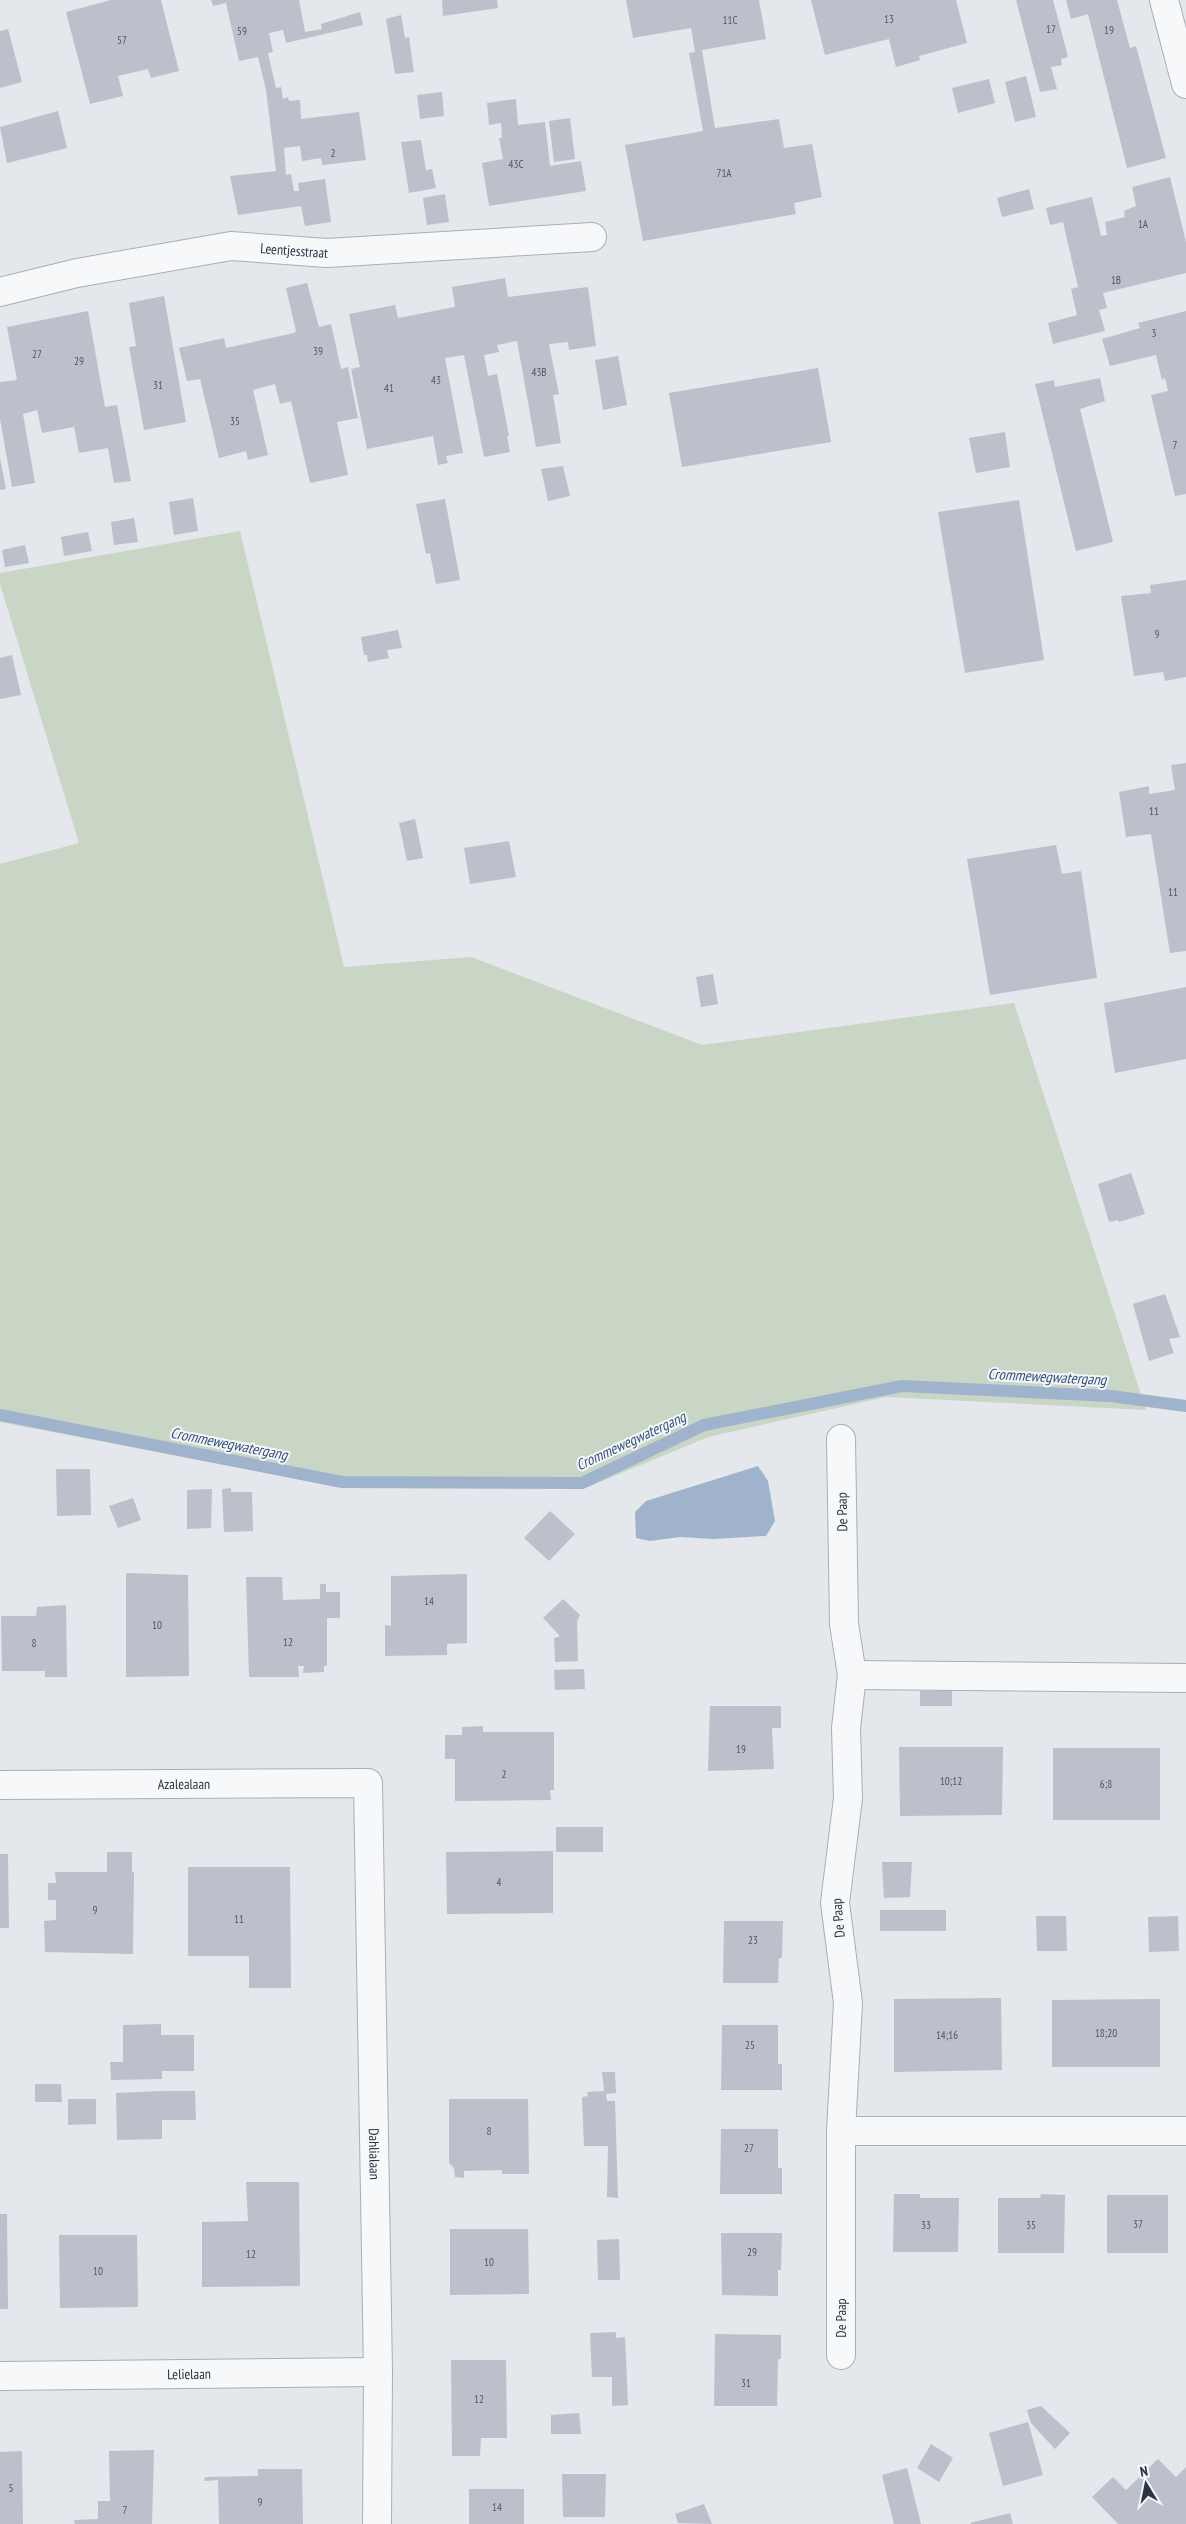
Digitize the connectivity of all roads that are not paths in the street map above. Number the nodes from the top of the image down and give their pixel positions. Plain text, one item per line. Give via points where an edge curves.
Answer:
1 (1164, 0) edge
2 (1186, 84) edge
3 (592, 237) dead end
4 (0, 292) edge
5 (841, 1439) dead end
6 (852, 1675) junction
7 (1186, 1678) edge
8 (368, 1783) joint
9 (0, 1785) edge
10 (841, 2131) junction
11 (1186, 2131) edge
12 (841, 2354) dead end
13 (378, 2372) junction
14 (0, 2376) edge
15 (377, 2524) edge

1 - 2 street
3 - 4 street, Leentjesstraat via 326,253 231,246 77,273
5 - 6 street, De Paap via 844,1624
6 - 7 street
6 - 10 street, De Paap via 846,1728 848,1798 834,1903 848,2002
8 - 9 street, Azalealaan
8 - 13 street, Dahlialaan
10 - 11 street
10 - 12 street, De Paap
13 - 14 street, Lelielaan
13 - 15 street, Dahlialaan

